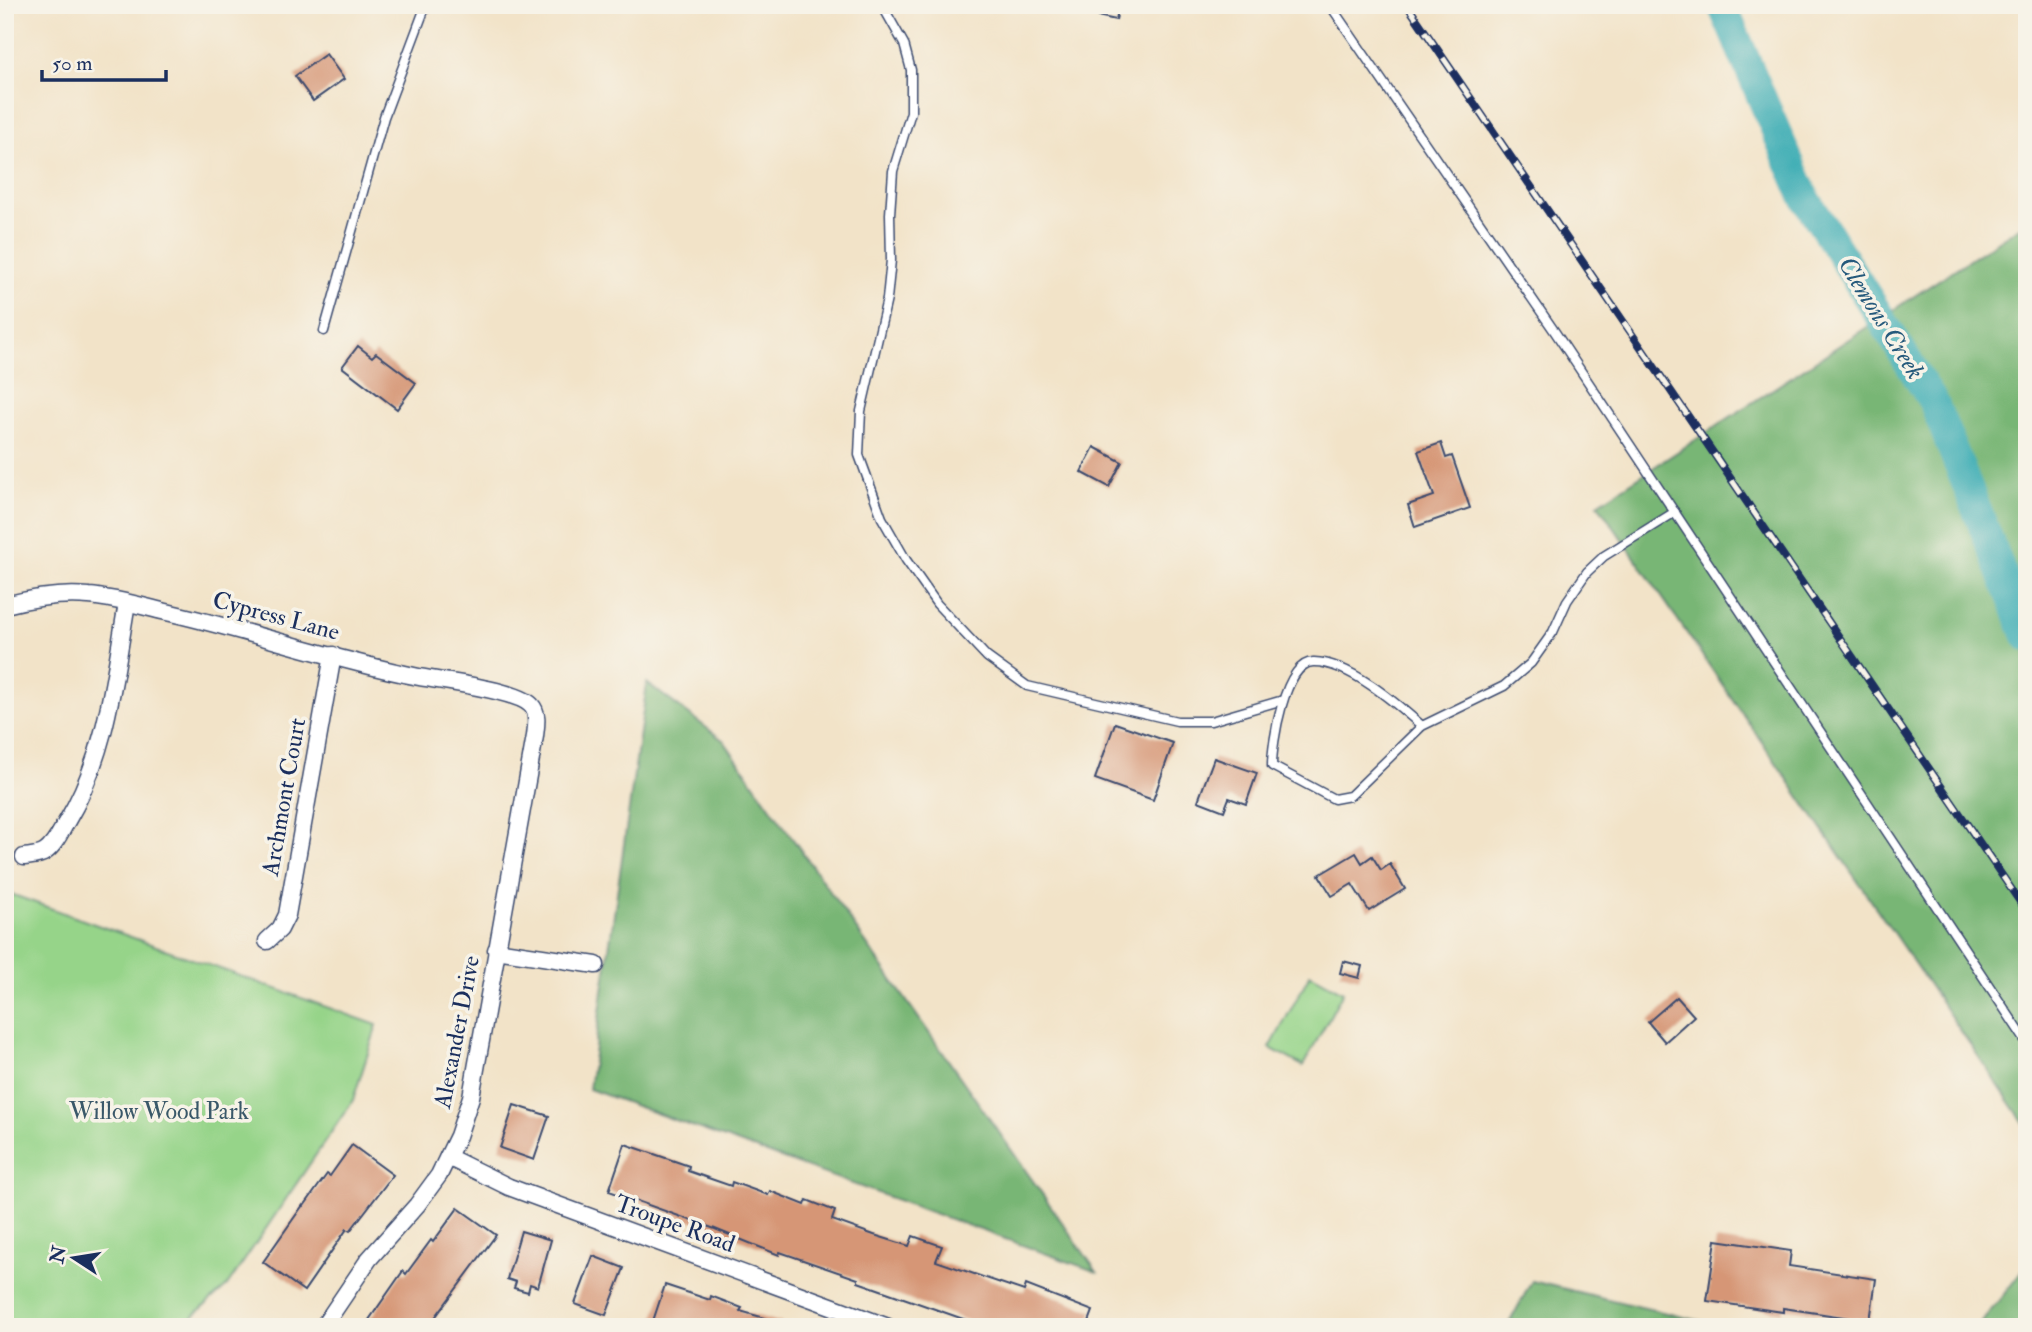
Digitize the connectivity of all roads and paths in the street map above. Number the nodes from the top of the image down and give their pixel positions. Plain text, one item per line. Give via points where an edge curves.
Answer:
1 (426, 5) edge
2 (882, 5) edge
3 (1330, 5) edge
4 (324, 331) dead end
5 (1675, 512) junction
6 (127, 603) junction
7 (5, 605) edge
8 (333, 655) junction
9 (1283, 700) junction
10 (532, 706) joint
11 (1422, 726) junction
12 (24, 857) dead end
13 (267, 941) dead end
14 (496, 950) junction
15 (596, 965) dead end
16 (2027, 1043) edge
17 (448, 1157) junction
18 (323, 1327) edge
19 (888, 1327) edge

1 - 4 lane via 384,117
2 - 9 lane via 904,44 911,70 911,112 893,171 887,299 860,411 859,455 882,518 906,561 937,604 987,657 1027,686 1177,721 1211,721
3 - 5 lane
5 - 11 lane via 1604,556 1587,572 1531,663 1503,686
5 - 16 lane
6 - 7 street, Cypress Lane via 59,595
6 - 8 street, Cypress Lane
6 - 12 street via 105,727 91,775 52,846
8 - 10 street, Cypress Lane via 511,695
8 - 13 street, Archmont Court via 287,915
9 - 11 lane via 1299,668 1310,662 1335,666 1384,693
9 - 11 lane via 1272,766 1334,799 1350,796
10 - 14 street, Alexander Drive via 535,736
14 - 15 street
14 - 17 street, Alexander Drive via 471,1097
17 - 18 street, Alexander Drive via 424,1196 369,1259
17 - 19 street, Troupe Road via 502,1184

